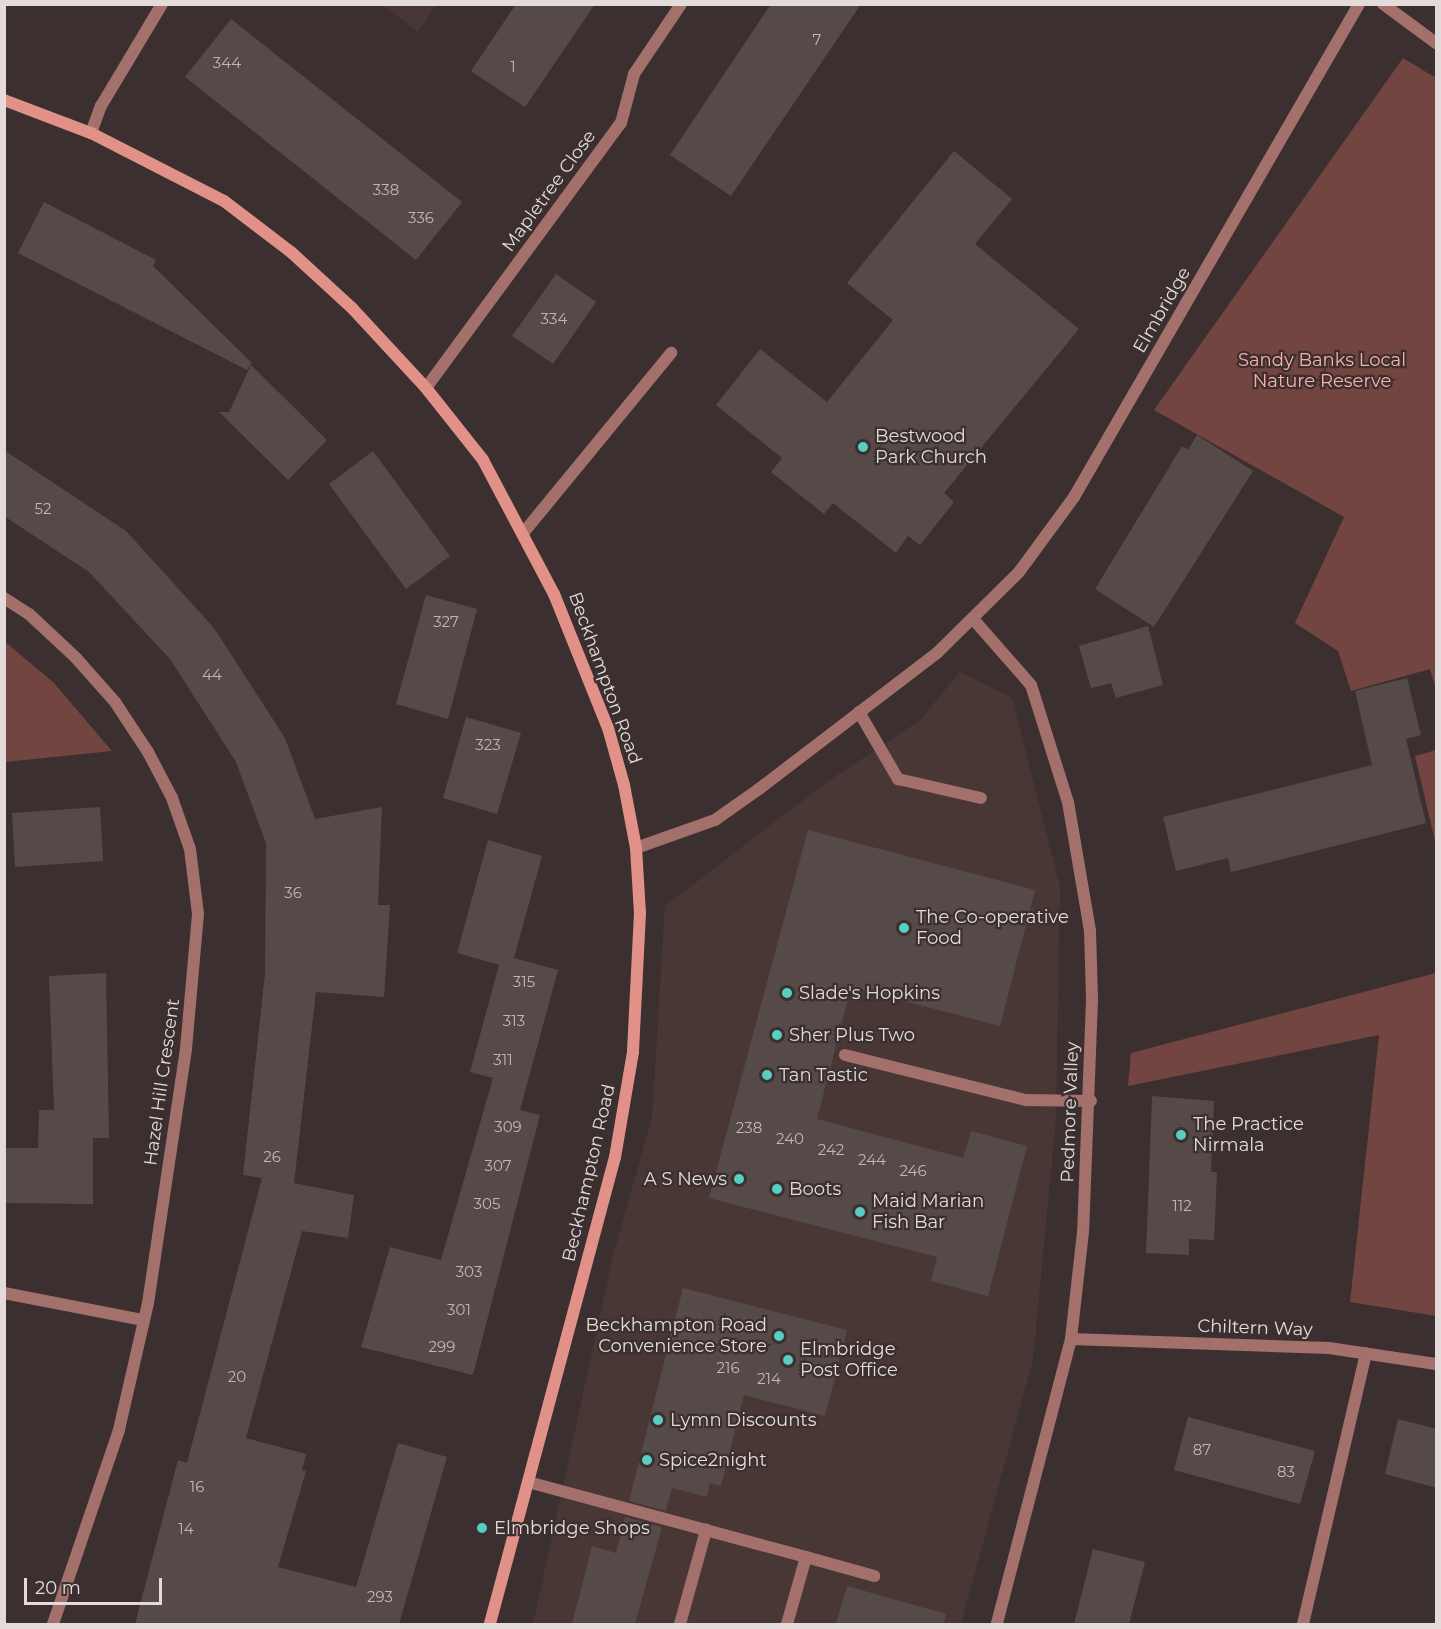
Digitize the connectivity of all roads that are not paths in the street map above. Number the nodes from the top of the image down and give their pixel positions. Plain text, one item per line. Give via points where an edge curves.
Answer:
1 (162, 4) edge
2 (681, 4) edge
3 (1359, 4) edge
4 (1383, 4) edge
5 (1437, 43) edge
6 (4, 100) edge
7 (91, 133) junction
8 (670, 353) dead end
9 (426, 388) junction
10 (524, 532) junction
11 (4, 598) edge
12 (974, 620) junction
13 (859, 712) junction
14 (981, 798) dead end
15 (636, 848) junction
16 (844, 1055) dead end
17 (1091, 1101) junction
18 (4, 1293) edge
19 (143, 1320) junction
20 (1071, 1339) junction
21 (1366, 1353) junction
22 (1437, 1364) edge
23 (528, 1482) junction
24 (706, 1530) junction
25 (806, 1557) junction
26 (874, 1576) dead end
27 (53, 1624) edge
28 (490, 1624) edge
29 (680, 1624) edge
30 (787, 1624) edge
31 (997, 1624) edge
32 (1303, 1624) edge

1 - 7 street via 101,106
2 - 9 street, Mapletree Close via 634,74 621,123
3 - 12 street, Elmbridge via 1074,496 1018,572
4 - 5 street
6 - 7 street, Beckhampton Road
7 - 9 street, Beckhampton Road via 170,170 224,201 257,226 352,308
8 - 10 street
9 - 10 street, Beckhampton Road via 483,460
10 - 15 street, Beckhampton Road via 555,594 608,728
11 - 19 street, Hazel Hill Crescent via 29,614 76,658 115,702 172,798 190,849 198,914 194,978
12 - 13 street, Elmbridge
12 - 17 street, Pedmore Valley via 1031,685 1068,802 1090,932
13 - 14 street via 898,779
13 - 15 street, Elmbridge via 715,820
15 - 23 street, Beckhampton Road via 638,988 624,1110
16 - 17 street via 1026,1100
17 - 20 street, Pedmore Valley
18 - 19 street
19 - 27 street, Hazel Hill Crescent via 119,1430
20 - 21 street, Chiltern Way
20 - 31 street, Pedmore Valley
21 - 22 street, Chiltern Way
21 - 32 street
23 - 24 street
23 - 28 street, Beckhampton Road
24 - 25 street
24 - 29 street
25 - 26 street
25 - 30 street

